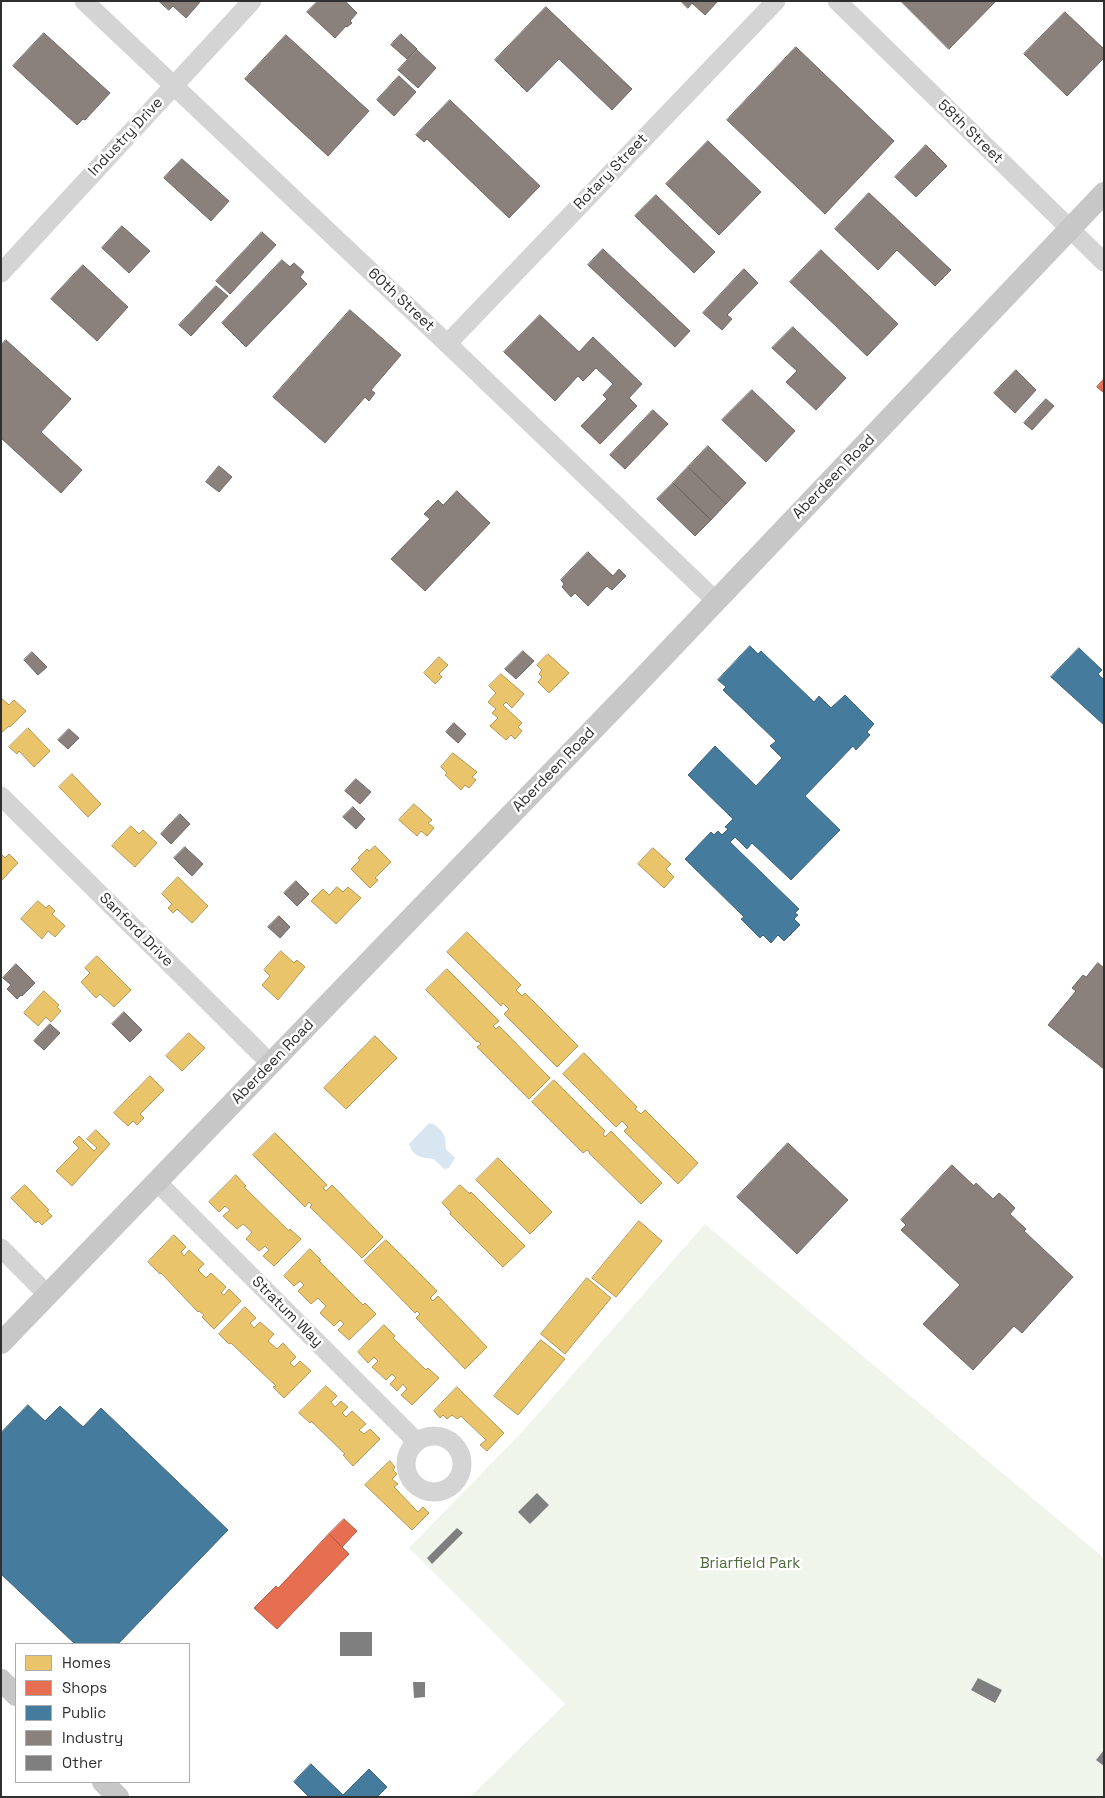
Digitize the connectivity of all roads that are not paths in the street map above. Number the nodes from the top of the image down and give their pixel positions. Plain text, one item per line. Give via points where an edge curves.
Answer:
1 (84, 1) edge
2 (252, 1) edge
3 (776, 1) edge
4 (836, 1) edge
5 (174, 85) junction
6 (1104, 193) edge
7 (1069, 229) junction
8 (1104, 262) edge
9 (1, 273) edge
10 (446, 344) junction
11 (716, 601) junction
12 (1, 796) edge
13 (271, 1064) junction
14 (157, 1182) junction
15 (1, 1248) edge
16 (48, 1295) junction
17 (1, 1343) edge
18 (417, 1442) dead end
19 (1, 1680) edge
20 (15, 1694) edge
21 (104, 1783) edge
22 (118, 1797) edge

1 - 5 street, 60th Street
2 - 5 street, Industry Drive
3 - 10 street, Rotary Street
4 - 7 street, 58th Street
5 - 9 street, Industry Drive
5 - 10 street, 60th Street
6 - 7 main road, Aberdeen Road
7 - 8 street, 58th Street
7 - 11 main road, Aberdeen Road
10 - 11 street, 60th Street
11 - 13 main road, Aberdeen Road
12 - 13 street, Sanford Drive
13 - 14 main road, Aberdeen Road
14 - 16 main road, Aberdeen Road
14 - 18 street, Stratum Way
15 - 16 street
16 - 17 main road, Aberdeen Road
19 - 20 main road
21 - 22 main road

